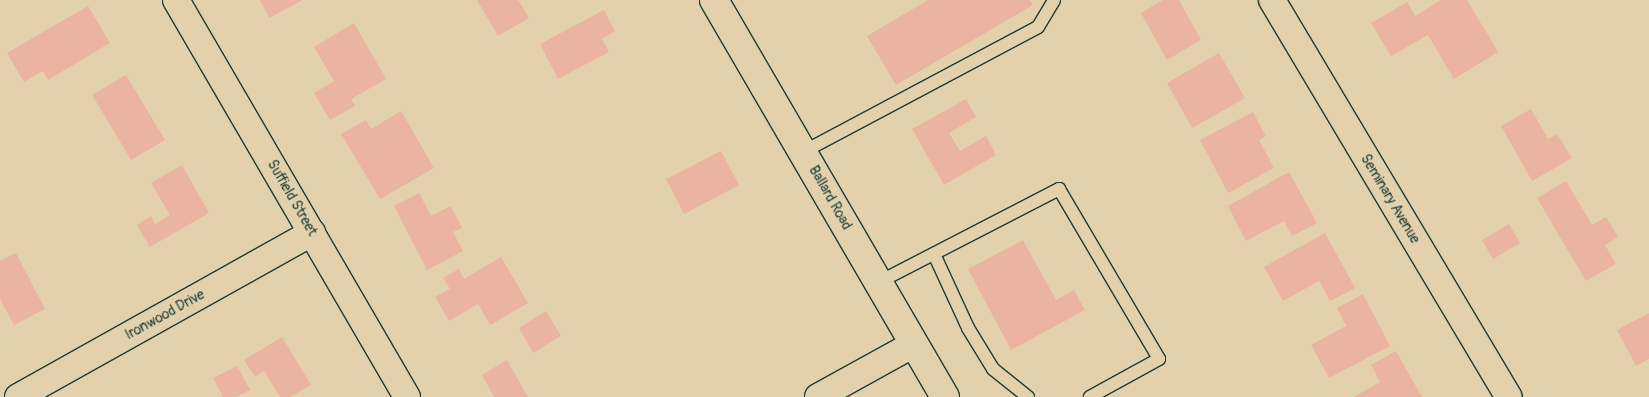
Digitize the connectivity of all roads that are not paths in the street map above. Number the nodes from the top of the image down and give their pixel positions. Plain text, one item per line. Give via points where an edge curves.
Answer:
1 (176, 0) edge
2 (714, 0) edge
3 (1054, 0) edge
4 (1272, 0) edge
5 (803, 152) junction
6 (312, 233) junction
7 (934, 254) junction
8 (879, 282) junction
9 (914, 344) junction
10 (18, 397) edge
11 (407, 397) edge
12 (818, 397) edge
13 (945, 397) edge
14 (1028, 397) edge
15 (1090, 397) edge
16 (1509, 397) edge

1 - 6 street, Suffield Street
2 - 5 street, Ballard Road
3 - 5 lane via 1038,27
4 - 16 street, Seminary Avenue
5 - 8 street, Ballard Road
6 - 10 street, Ironwood Drive
6 - 11 street, Suffield Street
7 - 8 lane
7 - 14 lane via 968,328 993,369
7 - 15 lane via 1059,189 1159,359
8 - 9 street, Ballard Road
9 - 12 street
9 - 13 street, Ballard Road

